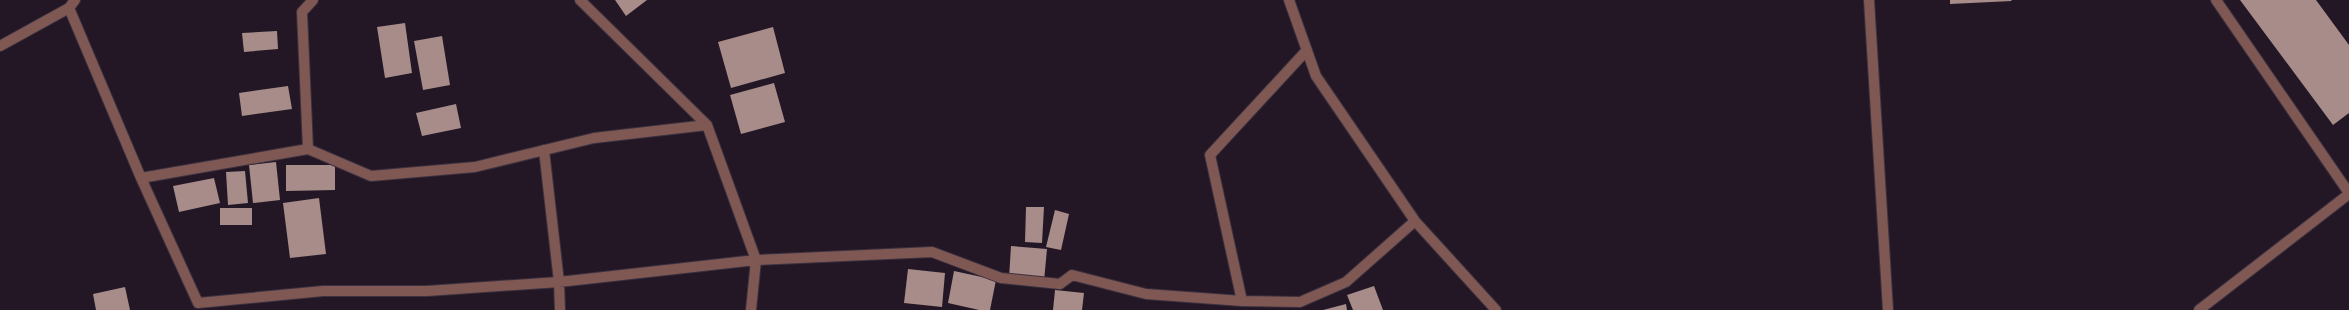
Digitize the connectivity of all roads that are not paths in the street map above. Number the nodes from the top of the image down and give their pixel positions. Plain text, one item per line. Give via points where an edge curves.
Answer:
1 (313, 0) edge
2 (580, 0) edge
3 (1289, 0) edge
4 (1869, 0) edge
5 (2216, 0) edge
6 (72, 4) edge
7 (0, 46) edge
8 (1307, 50) junction
9 (707, 125) junction
10 (308, 149) junction
11 (544, 150) junction
12 (141, 178) junction
13 (2349, 194) edge
14 (1415, 221) junction
15 (756, 260) junction
16 (559, 282) junction
17 (1242, 301) junction
18 (198, 306) edge
19 (560, 310) edge
20 (751, 310) edge
21 (1496, 310) edge
22 (1888, 310) edge
23 (2199, 310) edge

1 - 10 street via 302,12
2 - 9 street
3 - 8 street
4 - 22 street
5 - 13 street
6 - 7 street
6 - 12 street
8 - 14 street via 1316,76
8 - 17 street via 1210,155
9 - 11 street via 594,138
9 - 15 street
10 - 11 street via 371,176 475,167
10 - 12 street
11 - 16 street
12 - 18 street
13 - 23 street
14 - 17 street via 1346,282 1300,302
14 - 21 street
15 - 16 street
15 - 17 street via 932,252 1001,278 1060,284 1072,275 1146,294
15 - 20 street
16 - 18 street via 427,291 323,291
16 - 19 street

